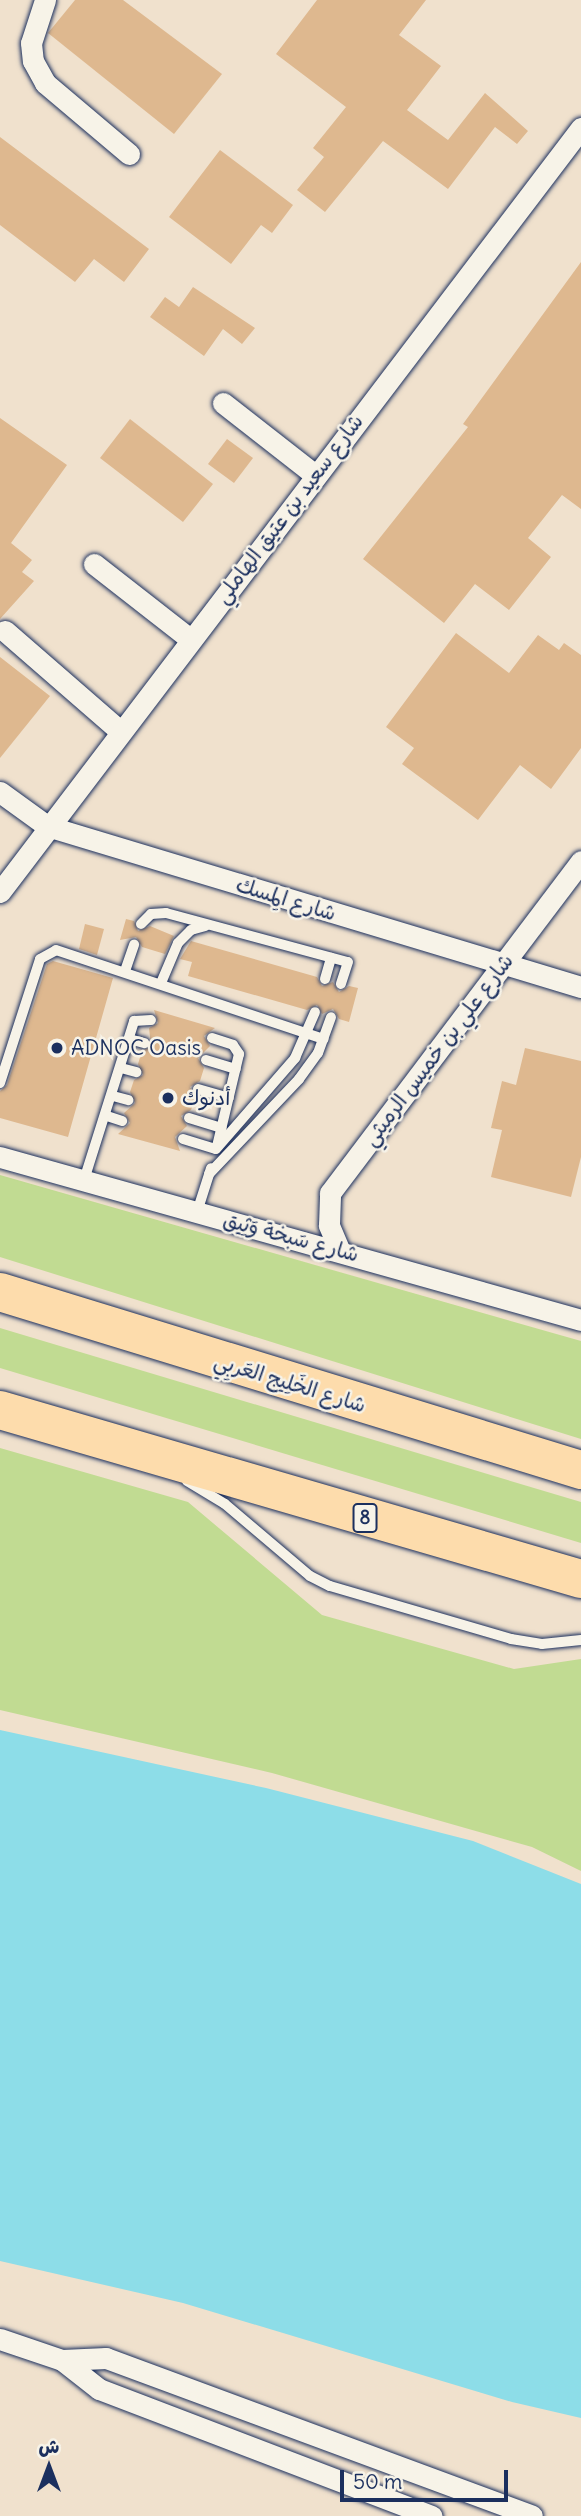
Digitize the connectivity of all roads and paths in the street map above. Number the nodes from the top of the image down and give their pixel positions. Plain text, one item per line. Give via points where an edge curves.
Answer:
1 (45, 0) edge
2 (581, 128) edge
3 (128, 154) dead end
4 (223, 402) dead end
5 (315, 475) junction
6 (94, 564) dead end
7 (5, 631) dead end
8 (190, 639) junction
9 (120, 731) junction
10 (0, 792) edge
11 (47, 826) junction
12 (581, 861) edge
13 (0, 892) edge
14 (141, 924) dead end
15 (208, 926) junction
16 (134, 944) dead end
17 (331, 958) junction
18 (503, 965) junction
19 (125, 971) junction
20 (325, 979) dead end
21 (161, 983) junction
22 (341, 984) dead end
23 (581, 987) edge
24 (315, 1012) dead end
25 (331, 1017) dead end
26 (151, 1020) dead end
27 (309, 1034) junction
28 (212, 1038) dead end
29 (129, 1039) junction
30 (324, 1039) junction
31 (144, 1043) dead end
32 (206, 1060) dead end
33 (121, 1068) junction
34 (236, 1069) junction
35 (136, 1072) dead end
36 (0, 1083) edge
37 (198, 1089) dead end
38 (113, 1096) junction
39 (229, 1098) junction
40 (128, 1100) dead end
41 (107, 1116) junction
42 (189, 1118) dead end
43 (122, 1121) dead end
44 (222, 1128) junction
45 (183, 1139) dead end
46 (216, 1149) junction
47 (0, 1157) edge
48 (209, 1174) junction
49 (84, 1180) junction
50 (197, 1212) junction
51 (339, 1249) junction
52 (0, 1292) edge
53 (581, 1320) edge
54 (0, 1410) edge
55 (149, 1456) junction
56 (581, 1470) edge
57 (581, 1579) edge
58 (581, 1640) edge
59 (0, 2339) edge
60 (62, 2360) junction
61 (432, 2516) edge
62 (532, 2516) edge

1 - 3 street via 31,43 33,61 45,83
2 - 5 street, شارع سعيد بن عتيق الهاملي
4 - 5 street
5 - 8 street, شارع سعيد بن عتيق الهاملي
6 - 8 street
7 - 9 street
8 - 9 street, شارع سعيد بن عتيق الهاملي
9 - 11 street, شارع سعيد بن عتيق الهاملي
10 - 11 street, شارع المِسك
11 - 13 street, شارع سعيد بن عتيق الهاملي
11 - 18 street, شارع المِسك
12 - 18 street, شارع علي بن خميس الرميثي
14 - 15 lane via 159,912
15 - 17 lane
15 - 21 lane via 183,936
16 - 19 lane
17 - 20 lane
17 - 22 lane via 348,962
18 - 23 street, شارع المِسك
18 - 51 street, شارع علي بن خميس الرميثي via 330,1193 329,1225
19 - 21 lane
19 - 36 lane via 63,951 44,954
21 - 27 lane
24 - 27 lane
25 - 30 lane
26 - 29 lane via 134,1021
27 - 30 lane
27 - 46 lane via 295,1058
28 - 34 lane via 237,1049
29 - 31 lane
29 - 33 lane
30 - 48 lane via 299,1079
32 - 34 lane
33 - 35 lane
33 - 38 lane
34 - 39 lane
37 - 39 lane
38 - 40 lane
38 - 41 lane
39 - 44 lane
41 - 43 lane
41 - 49 lane
42 - 44 lane
44 - 46 lane
45 - 46 lane
46 - 48 lane
47 - 49 street, شارع سَبخة وَثِيق
48 - 50 lane
49 - 50 street, شارع سَبخة وَثِيق
50 - 51 street, شارع سَبخة وَثِيق
51 - 53 street, شارع سَبخة وَثِيق
52 - 56 highway, شارع الخَلِيج العَربِي
54 - 55 highway, 8
55 - 57 highway, 8
55 - 58 lane via 225,1504 310,1576 330,1586 511,1639 542,1644
59 - 60 street
60 - 61 street via 99,2389
60 - 62 street via 106,2358

